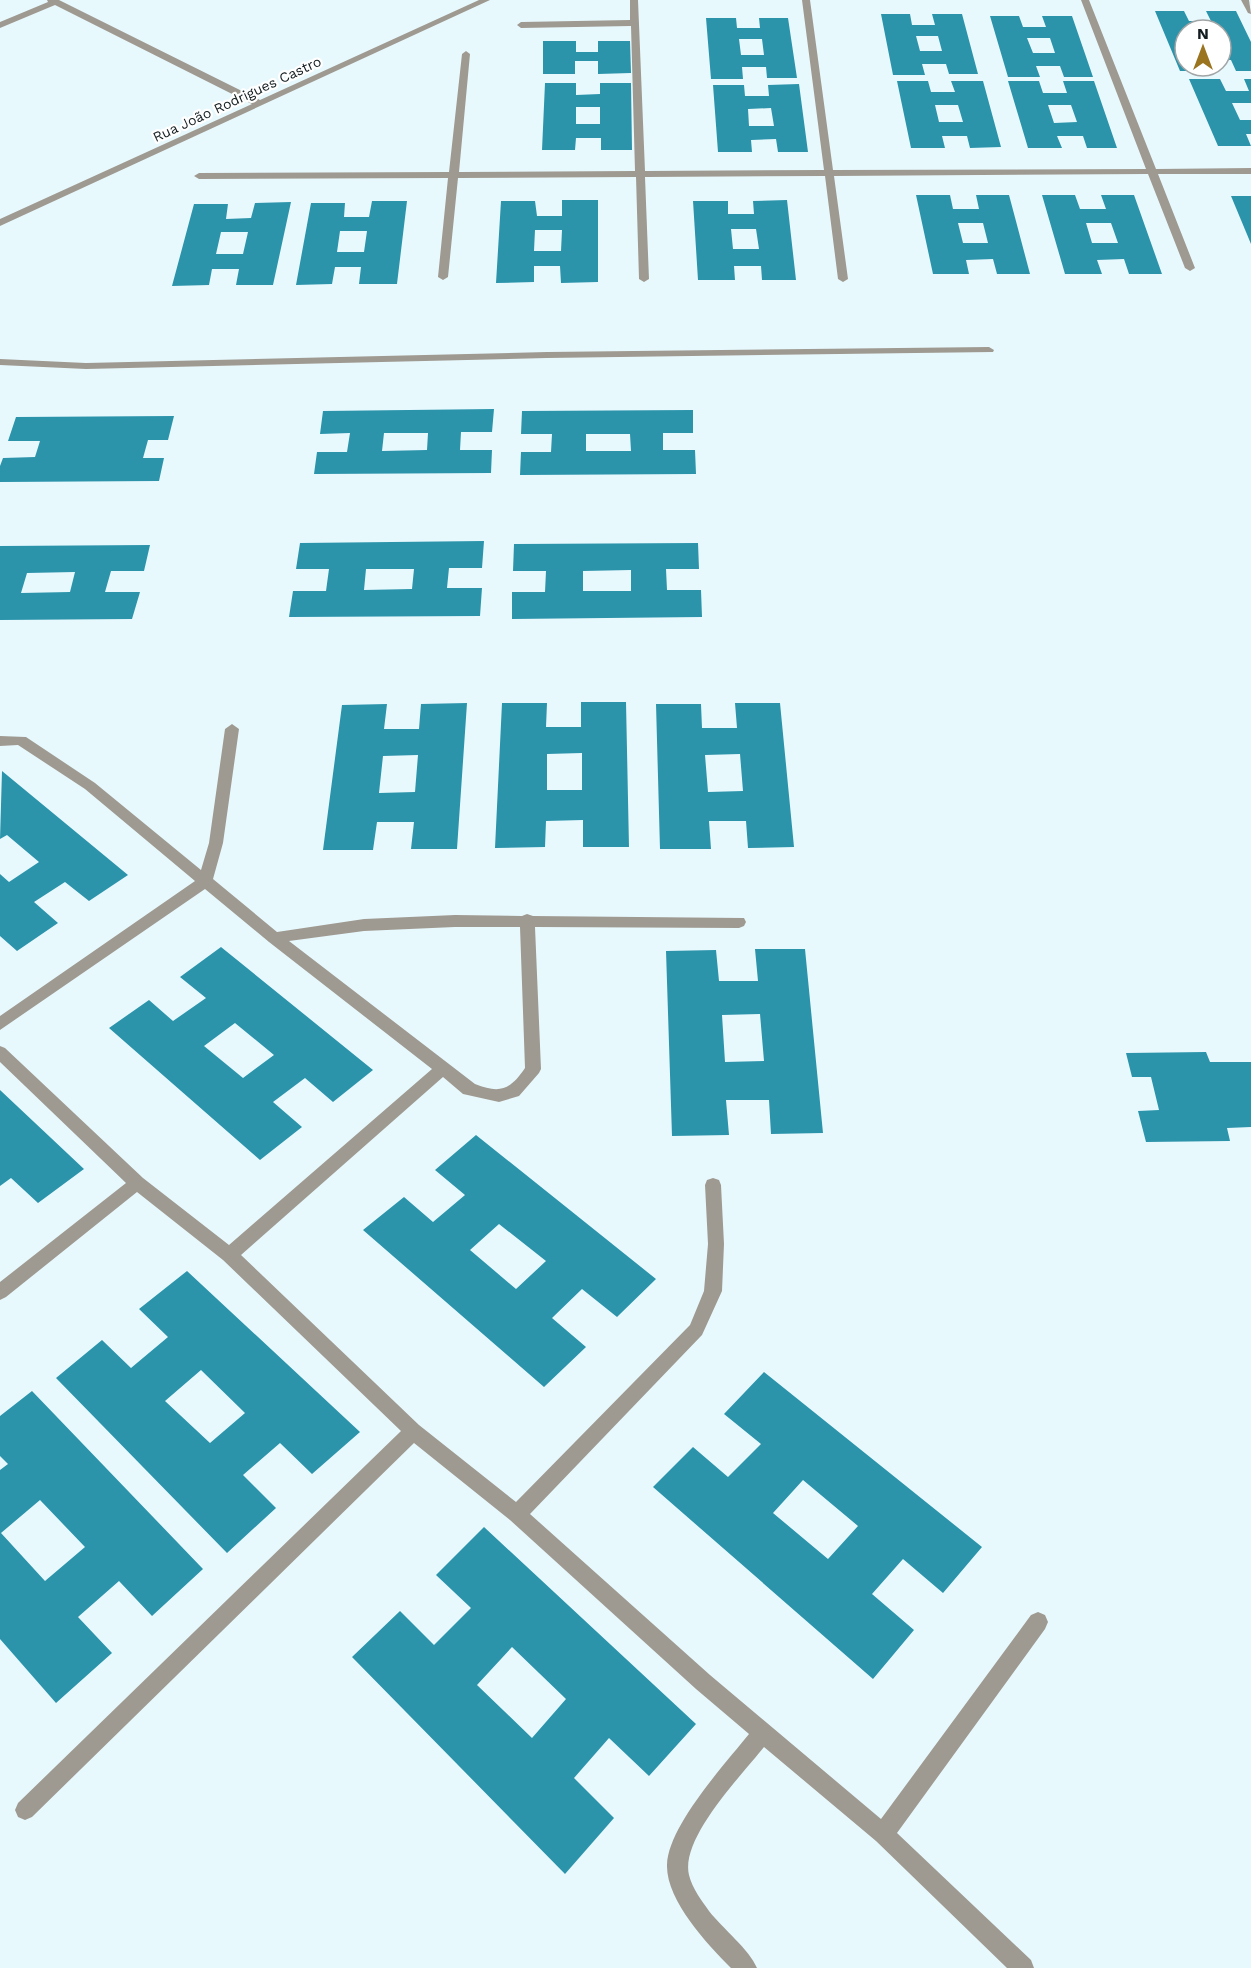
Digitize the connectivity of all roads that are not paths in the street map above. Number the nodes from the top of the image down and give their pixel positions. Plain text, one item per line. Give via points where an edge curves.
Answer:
1 (486, 0) edge
2 (634, 0) edge
3 (806, 0) edge
4 (1085, 0) edge
5 (54, 1) edge
6 (635, 23) junction
7 (0, 25) edge
8 (521, 25) dead end
9 (466, 54) dead end
10 (260, 104) junction
11 (1251, 171) edge
12 (828, 172) junction
13 (1152, 172) junction
14 (641, 174) junction
15 (452, 175) junction
16 (199, 176) dead end
17 (0, 223) edge
18 (1190, 268) dead end
19 (443, 277) dead end
20 (644, 279) dead end
21 (843, 279) dead end
22 (989, 350) dead end
23 (0, 362) edge
24 (232, 729) dead end
25 (0, 741) edge
26 (205, 881) junction
27 (527, 919) junction
28 (739, 922) dead end
29 (274, 938) junction
30 (0, 1024) edge
31 (0, 1052) edge
32 (442, 1069) junction
33 (137, 1183) junction
34 (713, 1185) dead end
35 (229, 1255) junction
36 (0, 1292) edge
37 (413, 1431) junction
38 (517, 1514) junction
39 (1038, 1622) dead end
40 (762, 1734) junction
41 (25, 1810) dead end
42 (883, 1834) junction
43 (746, 1968) edge
44 (1023, 1968) edge

1 - 10 street, Rua João Rodrigues Castro
2 - 6 street
3 - 12 street
4 - 13 street
5 - 7 street
5 - 10 street
6 - 8 street
6 - 14 street
9 - 15 street
10 - 17 street, Rua João Rodrigues Castro
11 - 13 street
12 - 13 street
12 - 14 street
12 - 21 street
13 - 18 street
14 - 15 street
14 - 20 street
15 - 16 street
15 - 19 street
22 - 23 street via 86,366
24 - 26 street via 216,843
25 - 26 street via 21,740 90,786
26 - 29 street
26 - 30 street
27 - 28 street
27 - 29 street via 364,925
27 - 32 street via 533,1069 508,1096 487,1096 469,1089
29 - 32 street
31 - 33 street
32 - 35 street
33 - 35 street
33 - 36 street
34 - 38 street via 714,1291 696,1330
35 - 37 street
37 - 38 street
37 - 41 street
38 - 40 street
39 - 42 street
40 - 42 street
40 - 43 street via 687,1832 676,1864 687,1900
42 - 44 street

